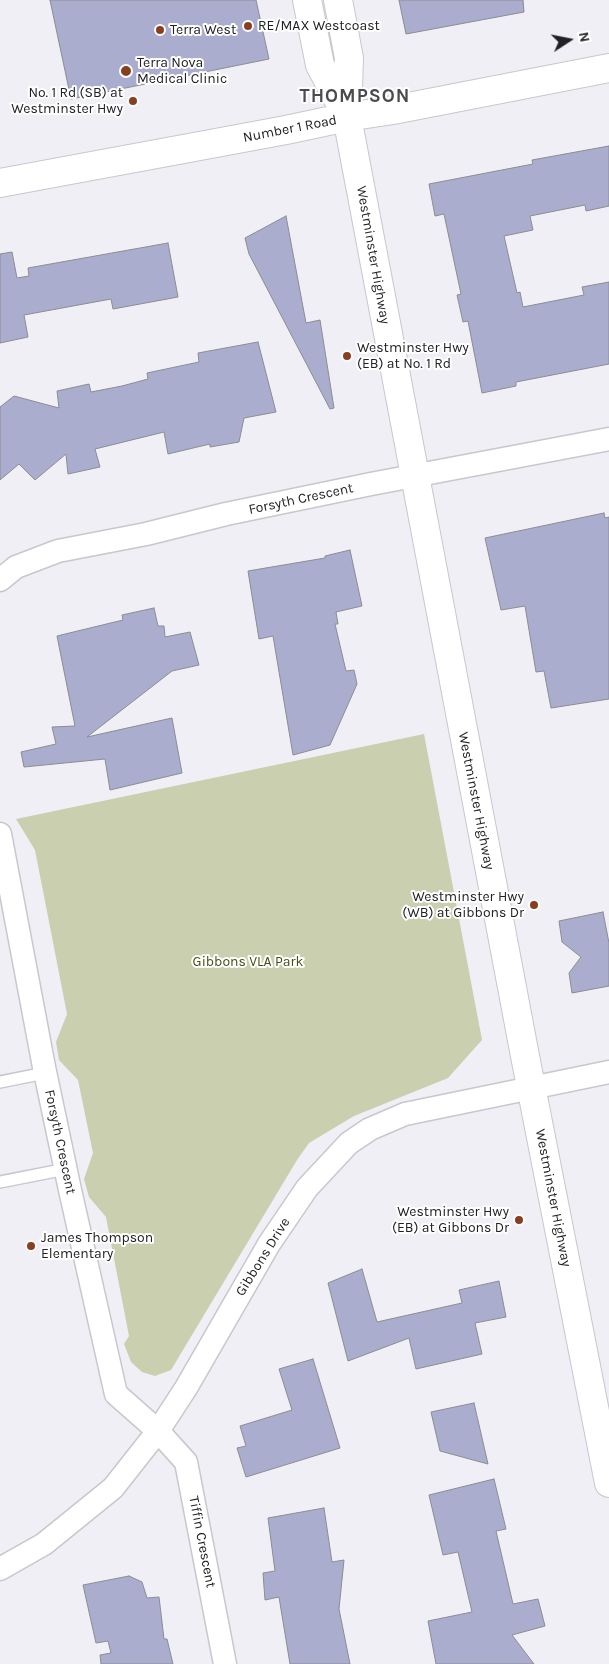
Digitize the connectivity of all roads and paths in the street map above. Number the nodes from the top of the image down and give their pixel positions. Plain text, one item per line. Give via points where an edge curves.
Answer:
1 (306, 0) edge
2 (338, 0) edge
3 (609, 68) edge
4 (347, 117) junction
5 (0, 183) edge
6 (609, 439) edge
7 (414, 476) junction
8 (0, 580) edge
9 (0, 834) edge
10 (609, 1072) edge
11 (45, 1073) junction
12 (0, 1082) edge
13 (531, 1088) junction
14 (66, 1169) junction
15 (0, 1182) edge
16 (158, 1431) junction
17 (609, 1483) edge
18 (0, 1569) edge
19 (225, 1664) edge

1 - 4 main road, Westminster Highway via 320,65
2 - 4 main road, Westminster Highway via 349,58
3 - 4 main road, Number 1 Road
4 - 5 main road, Number 1 Road
4 - 7 main road, Westminster Highway
6 - 7 street, Forsyth Crescent
7 - 8 street, Forsyth Crescent via 58,551 16,568
7 - 13 main road, Westminster Highway
9 - 11 street, Forsyth Crescent
10 - 13 street, Gibbons Drive
11 - 12 lane
11 - 14 street, Forsyth Crescent
13 - 16 street, Gibbons Drive via 405,1114 370,1129 349,1143 307,1188 269,1244
13 - 17 main road, Westminster Highway
14 - 15 lane
14 - 16 street, Forsyth Crescent via 116,1394
16 - 18 street, Gibbons Drive via 113,1488 44,1544
16 - 19 street, Tiffin Crescent via 186,1462

